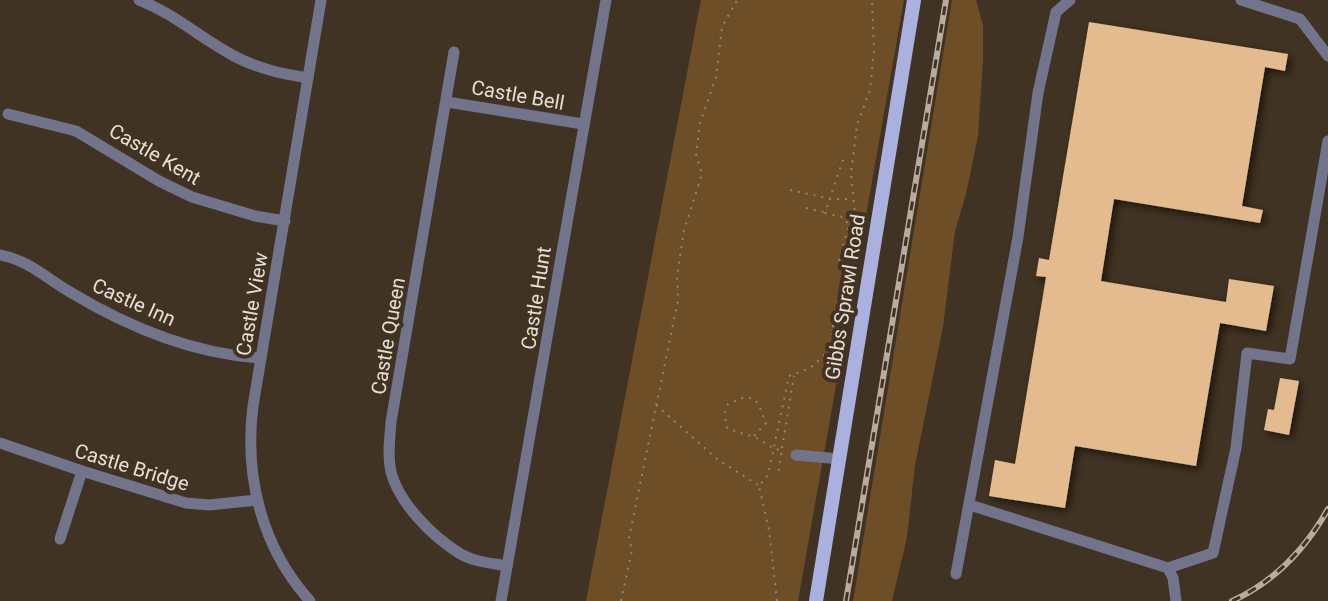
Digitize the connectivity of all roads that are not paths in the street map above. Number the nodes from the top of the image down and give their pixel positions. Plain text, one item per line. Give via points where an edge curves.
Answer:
1 (139, 0) edge
2 (321, 0) edge
3 (606, 0) edge
4 (914, 0) edge
5 (1070, 0) edge
6 (1241, 0) edge
7 (454, 52) dead end
8 (1328, 56) edge
9 (308, 78) junction
10 (447, 102) junction
11 (8, 114) dead end
12 (583, 124) junction
13 (1328, 141) edge
14 (285, 221) junction
15 (0, 255) edge
16 (261, 358) junction
17 (0, 443) edge
18 (796, 455) dead end
19 (840, 459) junction
20 (82, 471) junction
21 (257, 500) junction
22 (970, 505) junction
23 (60, 539) dead end
24 (507, 566) junction
25 (1168, 568) junction
26 (956, 574) dead end
27 (310, 601) edge
28 (501, 601) edge
29 (816, 601) edge
30 (1176, 601) edge

1 - 9 street via 252,65
2 - 9 street, Castle View
3 - 12 street, Castle Hunt
4 - 19 main road, Gibbs Sprawl Road
5 - 22 street via 1056,12 1038,93
6 - 8 street via 1300,19
7 - 10 street, Castle Queen
9 - 14 street, Castle View
10 - 12 street, Castle Bell
10 - 24 street, Castle Queen via 388,454 400,492 431,531 459,553
11 - 14 street, Castle Kent via 76,131 192,197
12 - 24 street, Castle Hunt
13 - 25 street via 1290,359 1247,353 1236,448 1213,553
14 - 16 street, Castle View
15 - 16 street, Castle Inn via 30,265 138,327 194,346
16 - 21 street, Castle View via 250,447
17 - 20 street, Castle Bridge
18 - 19 street
19 - 29 main road, Gibbs Sprawl Road
20 - 21 street, Castle Bridge via 186,503
20 - 23 street
21 - 27 street, Castle View via 273,547
22 - 25 street
22 - 26 street
24 - 28 street, Castle Hunt
25 - 30 street

